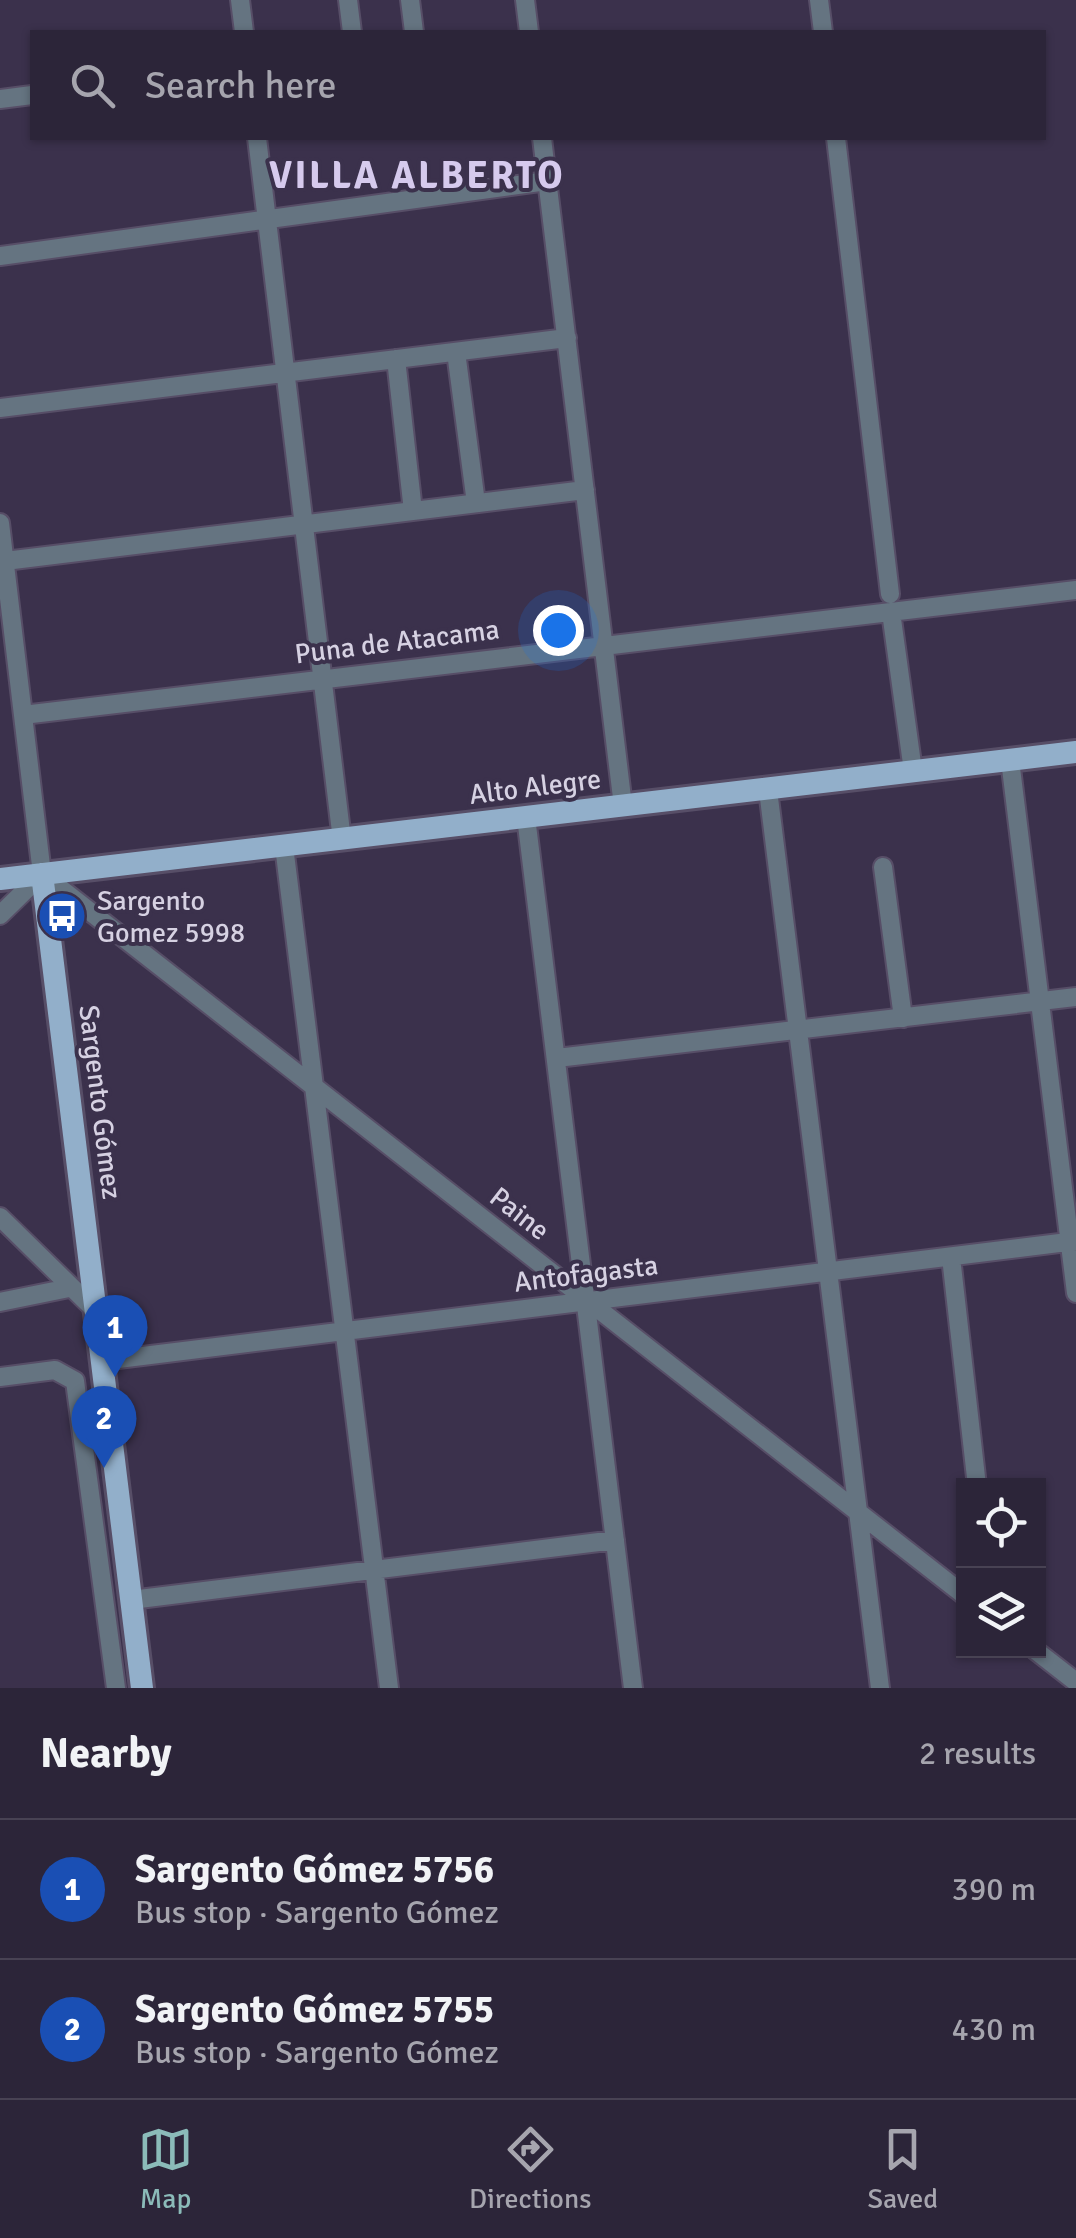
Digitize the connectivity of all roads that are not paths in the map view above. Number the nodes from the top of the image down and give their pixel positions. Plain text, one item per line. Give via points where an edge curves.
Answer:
1 (240, 0) edge
2 (348, 0) edge
3 (410, 0) edge
4 (524, 0) edge
5 (820, 0) edge
6 (244, 30) edge
7 (352, 30) edge
8 (414, 30) edge
9 (529, 30) edge
10 (823, 30) edge
11 (30, 95) edge
12 (0, 99) edge
13 (257, 140) edge
14 (542, 140) edge
15 (836, 140) edge
16 (547, 180) junction
17 (268, 222) junction
18 (0, 256) edge
19 (566, 338) junction
20 (456, 352) junction
21 (396, 359) junction
22 (286, 372) junction
23 (0, 408) edge
24 (585, 490) junction
25 (476, 504) junction
26 (413, 511) junction
27 (0, 523) edge
28 (305, 524) junction
29 (5, 561) junction
30 (1076, 590) edge
31 (890, 603) junction
32 (604, 644) junction
33 (322, 677) junction
34 (10, 683) edge
35 (22, 715) junction
36 (1076, 752) edge
37 (1010, 760) junction
38 (914, 771) junction
39 (768, 790) junction
40 (623, 806) junction
41 (526, 817) junction
42 (342, 840) junction
43 (284, 846) junction
44 (883, 867) dead end
45 (42, 874) junction
46 (0, 878) edge
47 (0, 915) edge
48 (1076, 997) edge
49 (1039, 1002) junction
50 (903, 1018) junction
51 (799, 1030) junction
52 (556, 1058) junction
53 (315, 1089) junction
54 (1076, 1117) edge
55 (1055, 1120) junction
56 (0, 1218) edge
57 (1073, 1242) edge
58 (950, 1257) junction
59 (828, 1270) junction
60 (69, 1288) junction
61 (1076, 1293) edge
62 (587, 1300) junction
63 (0, 1302) edge
64 (97, 1312) junction
65 (345, 1330) junction
66 (102, 1361) junction
67 (0, 1377) edge
68 (976, 1478) edge
69 (857, 1513) junction
70 (615, 1540) junction
71 (375, 1570) junction
72 (956, 1590) edge
73 (131, 1600) junction
74 (1045, 1658) edge
75 (1076, 1682) edge
76 (116, 1688) edge
77 (142, 1688) edge
78 (389, 1688) edge
79 (634, 1688) edge
80 (880, 1688) edge

1 - 6 street
2 - 7 street
3 - 8 street
4 - 9 street
5 - 10 street
11 - 12 street
13 - 17 street
14 - 16 street
15 - 31 street
16 - 17 street
16 - 19 street
17 - 18 street
17 - 22 street
19 - 20 street
19 - 24 street
20 - 21 street
20 - 25 street
21 - 22 street
21 - 26 street
22 - 23 street
22 - 28 street
24 - 25 street
24 - 32 street
25 - 26 street
26 - 28 street
27 - 29 street, Sargento Gómez
28 - 29 street
28 - 33 street
29 - 34 street, Sargento Gómez
30 - 31 street, Puna de Atacama
31 - 32 street, Puna de Atacama
31 - 38 street
32 - 33 street, Puna de Atacama
32 - 40 street
33 - 35 street, Puna de Atacama
33 - 42 street
34 - 35 street, Sargento Gómez
35 - 45 street, Sargento Gómez
36 - 37 main road, Alto Alegre
37 - 38 main road, Alto Alegre
37 - 49 street
38 - 39 main road, Alto Alegre
39 - 40 main road, Alto Alegre
39 - 51 street
40 - 41 main road, Alto Alegre
41 - 42 main road, Alto Alegre
41 - 52 street
42 - 43 main road, Alto Alegre
43 - 45 main road, Alto Alegre
43 - 53 street
44 - 50 street
45 - 46 main road, Alto Alegre
45 - 47 street
45 - 53 street, Paine
45 - 64 main road, Sargento Gómez
48 - 49 street
49 - 50 street
49 - 55 street
50 - 51 street
51 - 52 street
51 - 59 street
52 - 62 street
53 - 62 street, Paine
53 - 65 street
54 - 55 street
55 - 57 street
56 - 60 street
57 - 58 street, Antofagasta
57 - 61 street
58 - 59 street, Antofagasta
58 - 68 street
59 - 62 street, Antofagasta
59 - 69 street
60 - 63 street
60 - 64 street
62 - 65 street, Antofagasta
62 - 69 street, Paine
62 - 70 street
64 - 66 main road, Sargento Gómez
65 - 66 street, Antofagasta
65 - 71 street
66 - 73 main road, Sargento Gómez
67 - 76 street via 55,1370 75,1381
69 - 72 street, Paine
69 - 80 street
70 - 71 street
70 - 79 street
71 - 73 street
71 - 78 street
73 - 77 main road, Sargento Gómez
74 - 75 street

